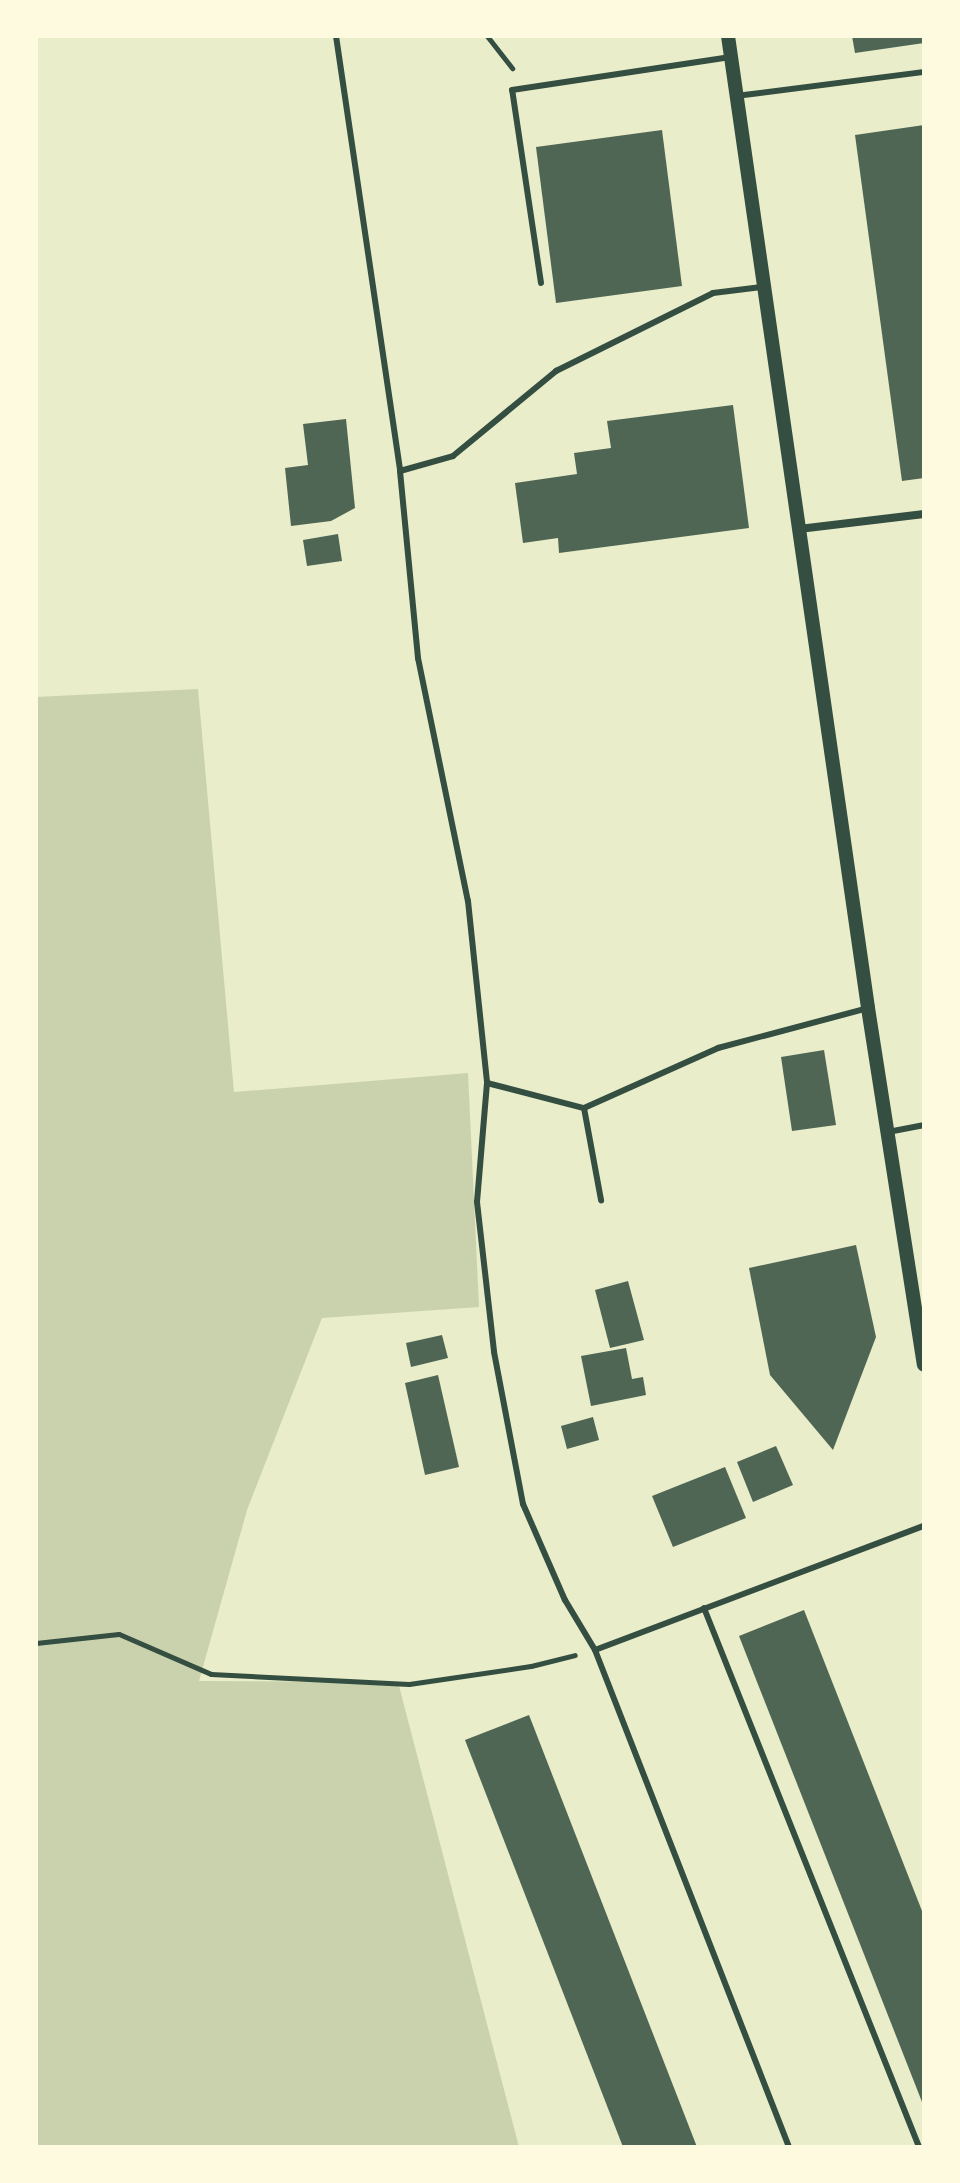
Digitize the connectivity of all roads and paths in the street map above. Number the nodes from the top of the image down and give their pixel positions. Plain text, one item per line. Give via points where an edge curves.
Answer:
1 (336, 36) edge
2 (487, 36) edge
3 (728, 36) edge
4 (731, 57) junction
5 (924, 72) edge
6 (527, 88) junction
7 (736, 96) junction
8 (541, 283) dead end
9 (762, 287) junction
10 (400, 471) junction
11 (924, 514) edge
12 (799, 529) junction
13 (868, 1008) junction
14 (487, 1083) junction
15 (584, 1108) junction
16 (924, 1125) edge
17 (887, 1133) junction
18 (601, 1200) dead end
19 (924, 1365) edge
20 (924, 1526) edge
21 (704, 1608) junction
22 (36, 1643) edge
23 (595, 1650) junction
24 (789, 2147) edge
25 (919, 2147) edge

1 - 10 lane
2 - 6 path
3 - 4 street
4 - 6 lane
4 - 7 street
5 - 7 lane
6 - 8 lane via 512,90
7 - 9 street
9 - 10 lane via 713,293 556,371 453,456
9 - 12 street
10 - 14 lane via 418,658 468,901
11 - 12 street
12 - 13 street
13 - 15 lane via 718,1048
13 - 17 street
14 - 15 lane
14 - 23 lane via 477,1202 494,1352 514,1458 523,1504 565,1600
15 - 18 lane
16 - 17 lane
17 - 19 street
20 - 21 lane
21 - 23 lane
21 - 25 lane
22 - 23 path via 119,1634 211,1674 409,1684 531,1666
23 - 24 lane

